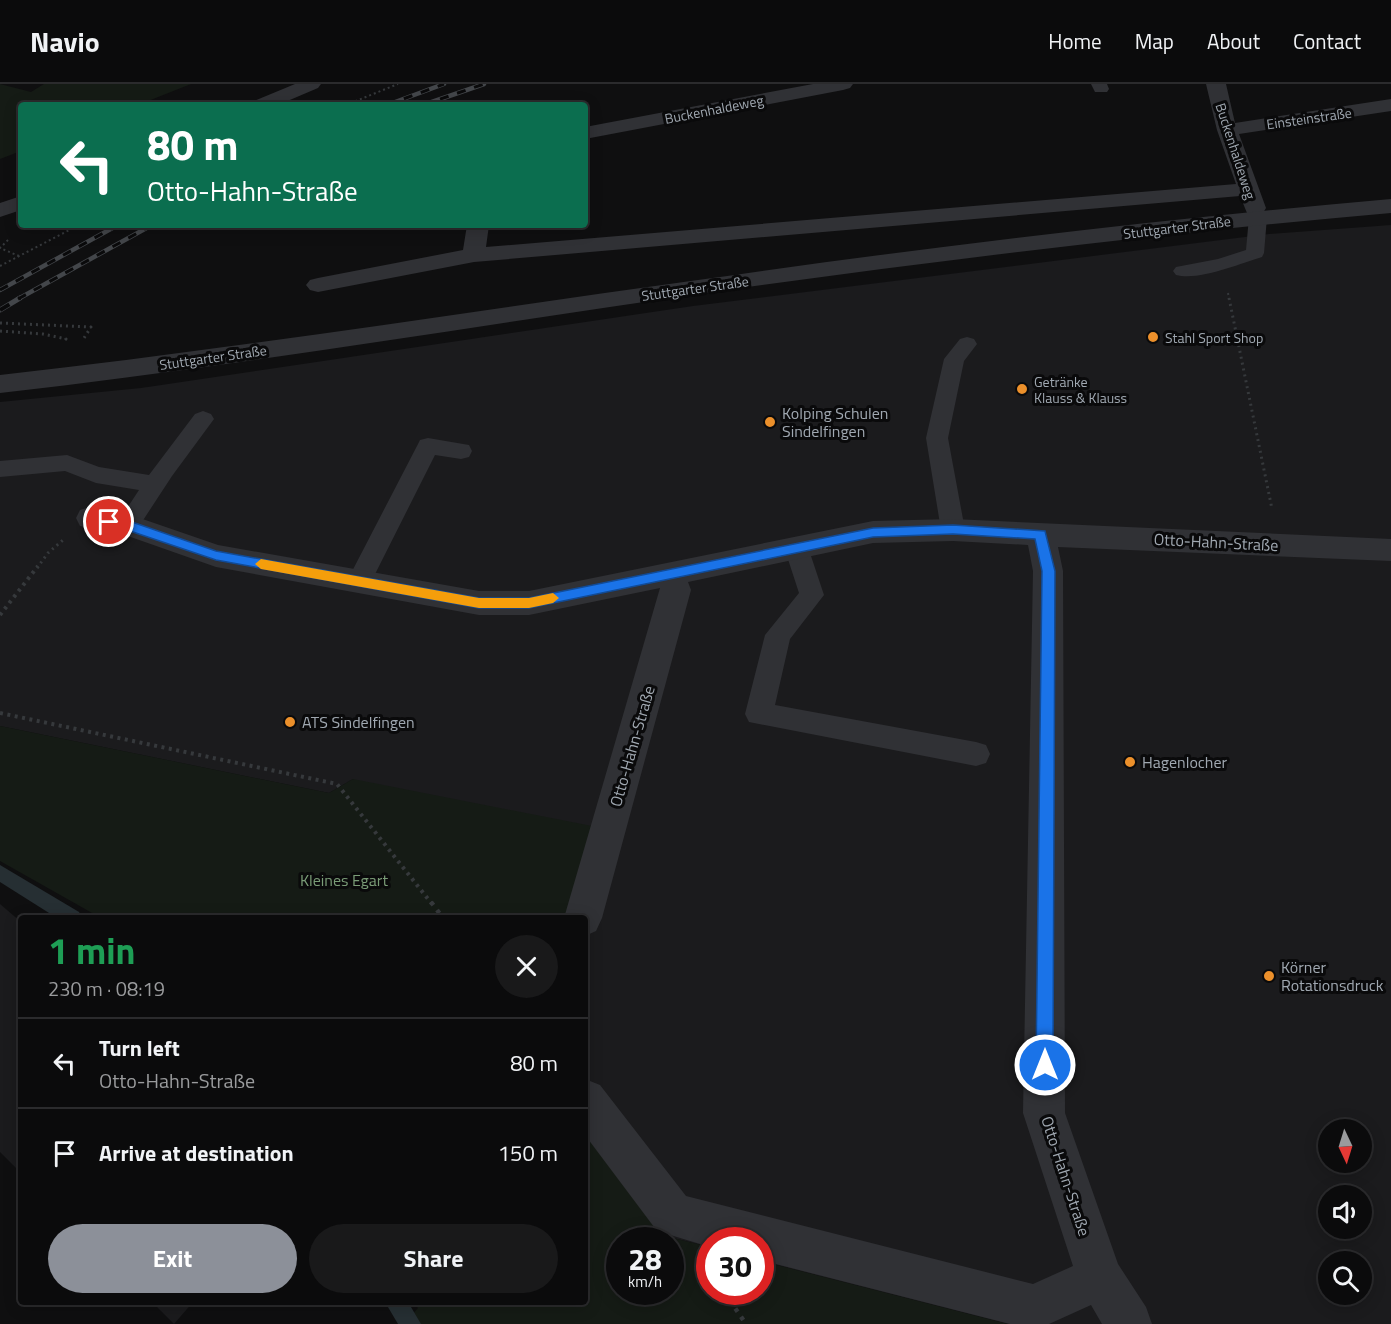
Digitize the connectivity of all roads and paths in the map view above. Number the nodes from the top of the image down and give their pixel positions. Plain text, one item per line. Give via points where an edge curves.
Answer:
1 (311, 84) edge
2 (398, 84) edge
3 (843, 84) edge
4 (1216, 84) edge
5 (268, 102) edge
6 (353, 102) edge
7 (1391, 105) edge
8 (1227, 130) junction
9 (588, 132) edge
10 (1248, 189) junction
11 (18, 204) edge
12 (1391, 207) edge
13 (0, 210) edge
14 (1258, 217) junction
15 (73, 228) edge
16 (478, 228) edge
17 (474, 255) junction
18 (1222, 264) junction
19 (0, 266) edge
20 (1183, 271) dead end
21 (318, 285) dead end
22 (0, 323) edge
23 (0, 331) edge
24 (9, 331) dead end
25 (85, 338) dead end
26 (967, 344) dead end
27 (0, 384) edge
28 (203, 419) dead end
29 (461, 451) dead end
30 (0, 469) edge
31 (155, 484) junction
32 (90, 518) joint
33 (128, 525) junction
34 (953, 530) junction
35 (1041, 535) junction
36 (1281, 545) junction
37 (796, 547) junction
38 (1391, 550) edge
39 (670, 574) junction
40 (359, 581) junction
41 (0, 615) edge
42 (0, 713) edge
43 (976, 753) dead end
44 (441, 915) edge
45 (584, 915) edge
46 (588, 1104) edge
47 (1100, 1277) junction
48 (733, 1305) edge
49 (746, 1324) edge
50 (1130, 1324) edge

1 - 5 street
2 - 6 path
3 - 9 street, Buckenhaldeweg
4 - 8 street, Buckenhaldeweg
7 - 8 street, Einsteinstraße
8 - 10 street, Buckenhaldeweg
10 - 14 street, Buckenhaldeweg
10 - 17 street, Stuttgarter Straße
11 - 13 street
12 - 14 street, Stuttgarter Straße
14 - 18 lane via 1255,253
14 - 27 street, Stuttgarter Straße via 697,287
15 - 19 path
16 - 17 street
17 - 21 street, Stuttgarter Straße
18 - 20 lane
18 - 36 path
22 - 25 path via 90,327
23 - 24 path
26 - 34 lane via 954,359 937,438
28 - 31 lane
29 - 40 lane via 429,446
30 - 31 lane via 67,463 96,475
31 - 33 lane
32 - 33 street, Otto-Hahn-Straße
32 - 41 path via 48,553
33 - 40 street, Otto-Hahn-Straße via 216,556
34 - 35 street, Otto-Hahn-Straße
34 - 37 street, Otto-Hahn-Straße via 873,532
35 - 36 street, Otto-Hahn-Straße
35 - 47 street, Otto-Hahn-Straße via 1048,571 1044,1113
36 - 38 street, Otto-Hahn-Straße
37 - 39 street, Otto-Hahn-Straße
37 - 43 lane via 812,595 778,634 759,714
39 - 40 street, Otto-Hahn-Straße via 529,603 479,603
39 - 45 street, Otto-Hahn-Straße via 676,590
42 - 44 path via 337,784
46 - 47 street via 674,1215 1034,1307
47 - 50 street, Otto-Hahn-Straße
48 - 49 path

